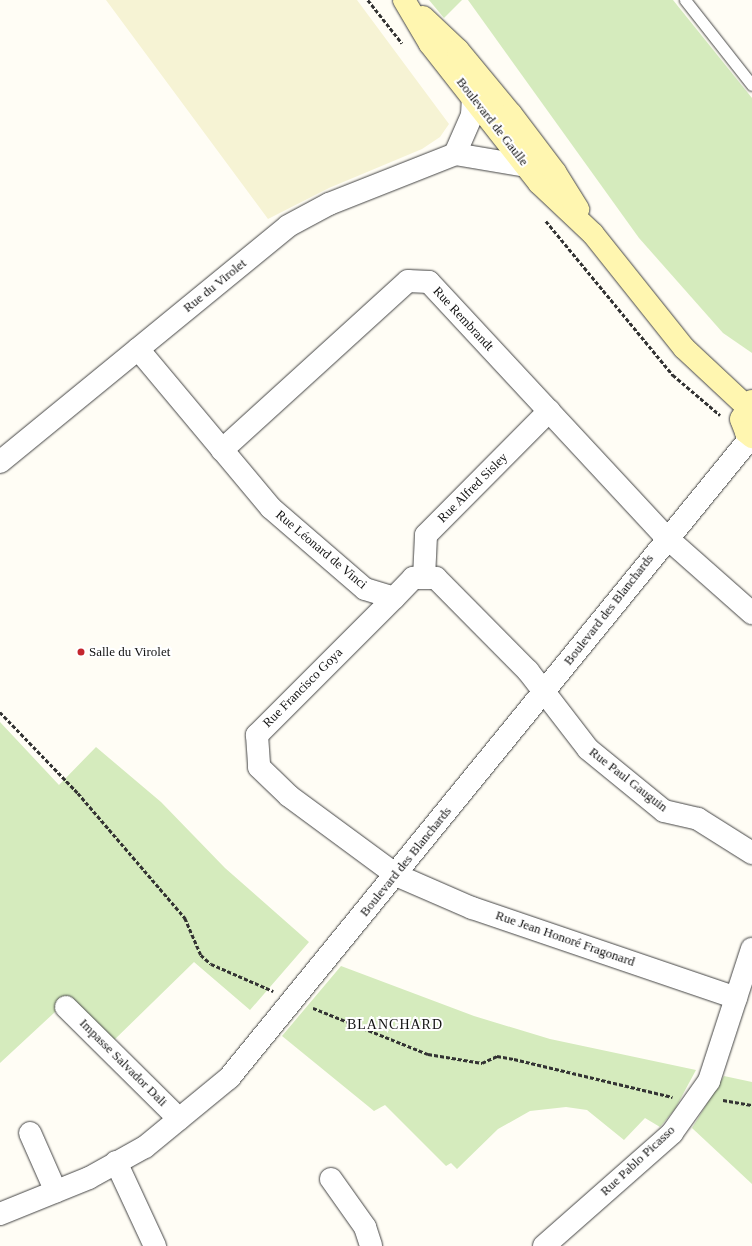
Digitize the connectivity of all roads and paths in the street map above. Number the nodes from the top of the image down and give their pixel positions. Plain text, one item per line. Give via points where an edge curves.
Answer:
1 (368, 0) edge
2 (404, 0) edge
3 (685, 0) edge
4 (406, 47) dead end
5 (752, 85) edge
6 (473, 98) junction
7 (455, 154) junction
8 (526, 166) junction
9 (542, 216) dead end
10 (593, 234) junction
11 (138, 348) junction
12 (749, 404) edge
13 (549, 411) junction
14 (724, 418) dead end
15 (751, 437) edge
16 (222, 450) junction
17 (0, 462) edge
18 (666, 537) junction
19 (424, 578) junction
20 (394, 598) junction
21 (752, 613) edge
22 (542, 694) junction
23 (752, 853) edge
24 (396, 875) junction
25 (752, 949) edge
26 (736, 998) junction
27 (66, 1007) dead end
28 (179, 1119) junction
29 (30, 1133) dead end
30 (116, 1162) junction
31 (331, 1179) dead end
32 (56, 1192) junction
33 (0, 1214) edge
34 (155, 1246) edge
35 (371, 1246) edge
36 (544, 1246) edge

1 - 4 path
2 - 6 main road, Boulevard de Gaulle via 430,44
2 - 10 main road, Boulevard de Gaulle via 458,50 511,114 556,172
3 - 5 lane
6 - 7 street via 470,122
6 - 8 main road, Boulevard de Gaulle
7 - 8 street
7 - 11 street, Rue du Virolet via 329,204 288,226
8 - 10 main road, Boulevard de Gaulle
9 - 14 path via 673,375
10 - 12 main road, Boulevard de Gaulle via 684,348
11 - 16 street, Rue Léonard de Vinci
11 - 17 street, Rue du Virolet
12 - 15 main road via 741,419
13 - 16 street, Rue Rembrandt via 429,282 408,281
13 - 18 street, Rue Rembrandt
13 - 19 street, Rue Alfred Sisley via 426,535
15 - 18 street, Boulevard des Blanchards
16 - 20 street, Rue Léonard de Vinci via 271,508 364,589
18 - 21 street, Rue Rembrandt
18 - 22 street, Boulevard des Blanchards
19 - 20 street via 413,578
19 - 22 street via 436,578 528,671
20 - 24 street, Rue Francisco Goya via 257,735 259,767 290,796
22 - 23 street, Rue Paul Gauguin via 588,749 664,811 698,819
22 - 24 street, Boulevard des Blanchards
24 - 26 street, Rue Jean Honoré Fragonard via 472,908
24 - 28 street, Boulevard des Blanchards via 229,1078
25 - 26 street, Rue Pablo Picasso
26 - 36 street, Rue Pablo Picasso via 709,1081 672,1133
27 - 28 street, Impasse Salvador Dali
28 - 30 street, Boulevard des Blanchards via 145,1147
29 - 32 street
30 - 32 street, Boulevard des Blanchards
30 - 34 street
31 - 35 street via 365,1227
32 - 33 street, Boulevard des Blanchards

